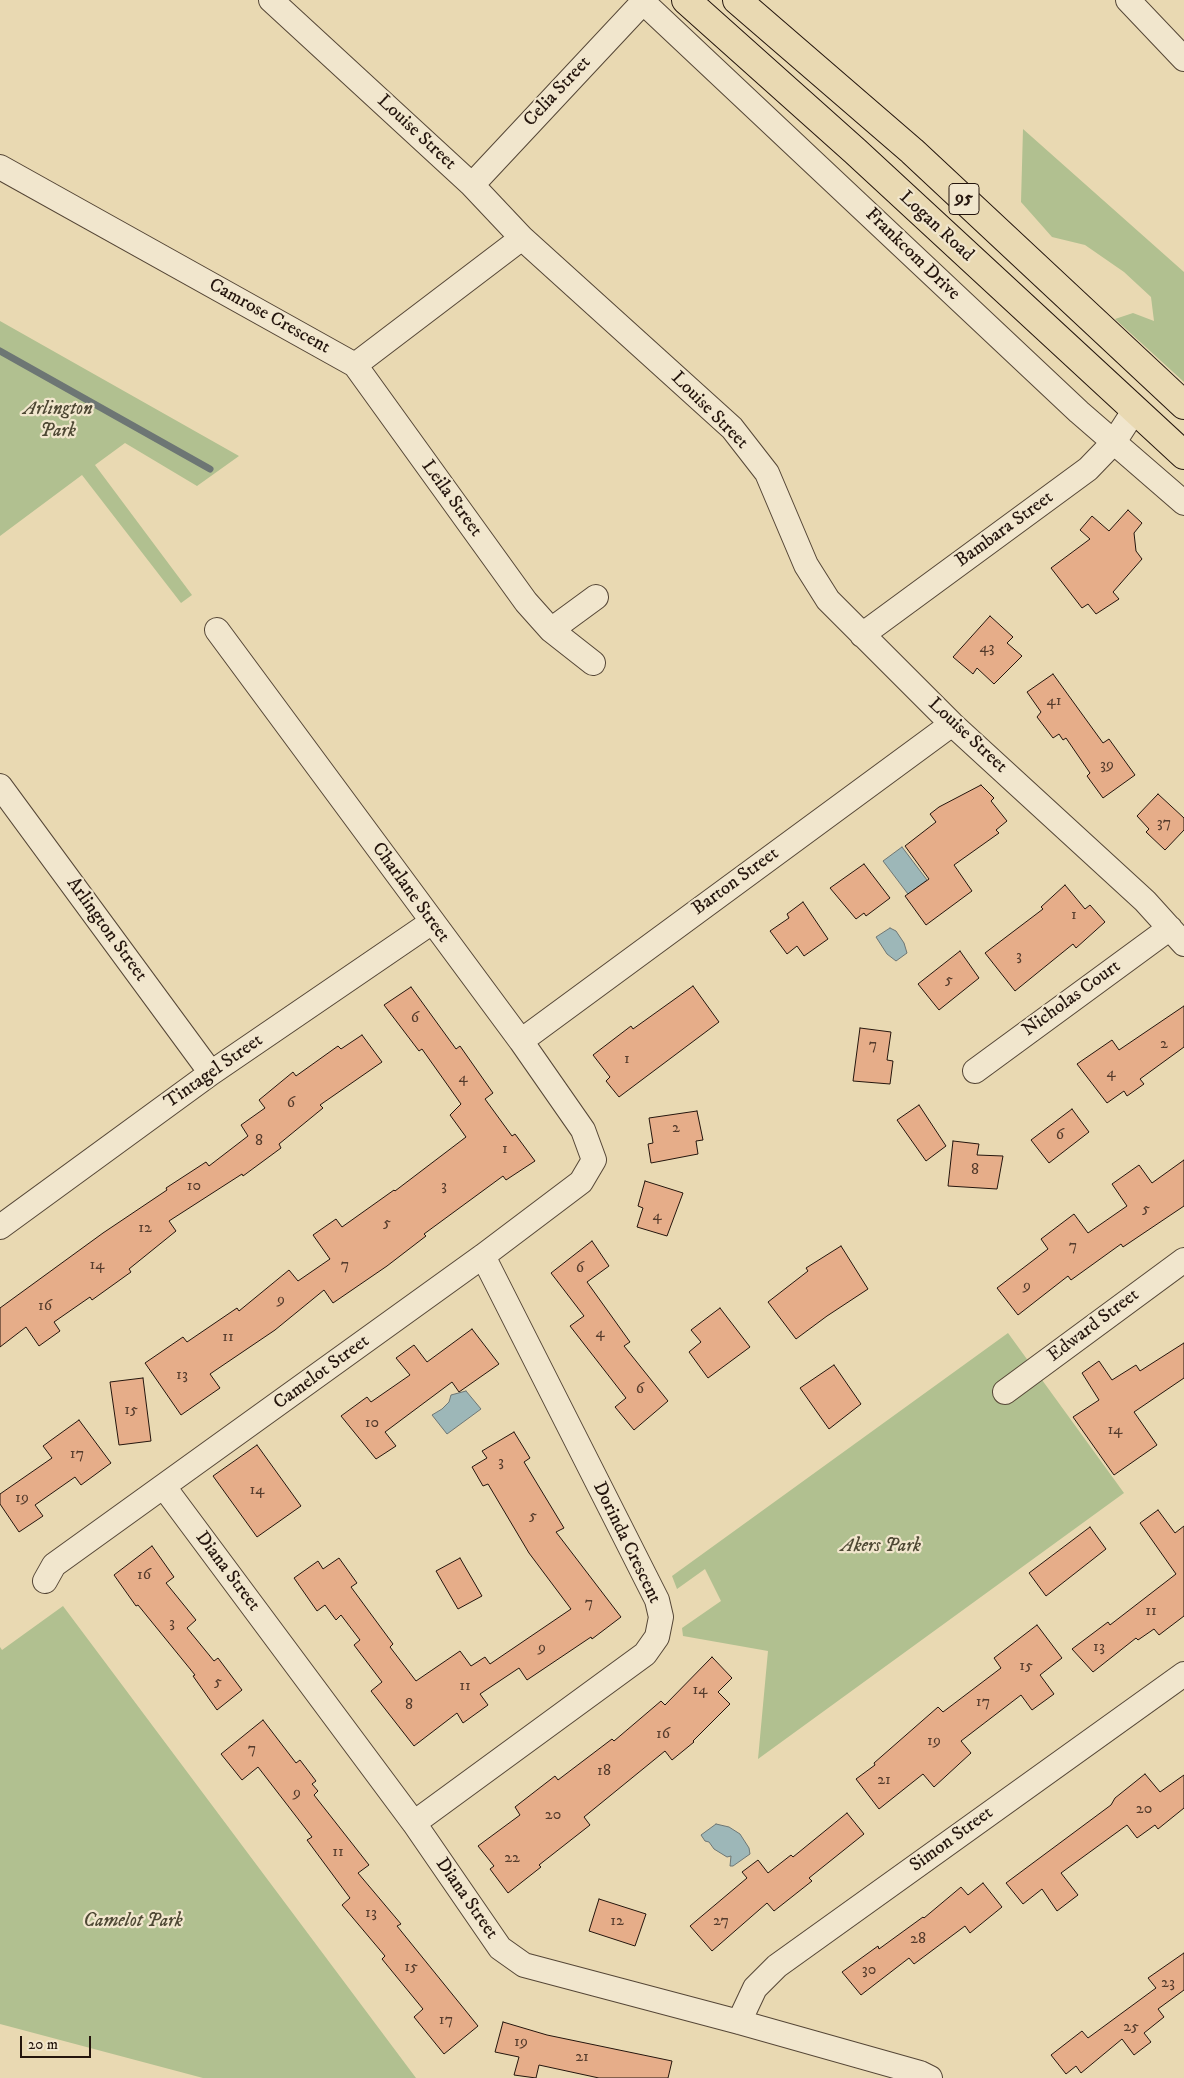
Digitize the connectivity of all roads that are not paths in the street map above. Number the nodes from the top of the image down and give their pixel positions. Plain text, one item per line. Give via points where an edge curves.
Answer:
1 (271, 0) edge
2 (686, 0) edge
3 (737, 0) edge
4 (1128, 0) edge
5 (644, 1) edge
6 (1184, 59) edge
7 (0, 167) edge
8 (472, 185) junction
9 (522, 238) junction
10 (355, 365) junction
11 (1184, 405) edge
12 (1134, 411) junction
13 (1114, 442) junction
14 (1184, 455) edge
15 (1184, 503) edge
16 (596, 597) dead end
17 (217, 630) dead end
18 (551, 630) junction
19 (862, 635) junction
20 (593, 663) dead end
21 (952, 724) junction
22 (0, 786) edge
23 (432, 922) junction
24 (1177, 936) edge
25 (521, 1041) junction
26 (975, 1071) dead end
27 (211, 1073) junction
28 (594, 1160) joint
29 (0, 1226) edge
30 (483, 1256) junction
31 (1184, 1260) edge
32 (1005, 1392) dead end
33 (164, 1487) junction
34 (45, 1581) dead end
35 (1184, 1674) edge
36 (414, 1823) junction
37 (739, 2022) junction
38 (930, 2078) edge

1 - 8 street, Louise Street
2 - 12 main road, Logan Road / 95
3 - 11 main road, Logan Road / 95 via 912,151
4 - 6 street
5 - 8 street, Celia Street
5 - 13 street, Frankcom Drive via 1014,352
7 - 10 street, Camrose Crescent
8 - 9 street, Louise Street
9 - 10 street
9 - 19 street, Louise Street via 732,428 767,472 810,572 828,600
10 - 18 street, Leila Street via 526,602
12 - 13 street, Bambara Street
12 - 14 main road, Logan Road / 95
13 - 15 street, Frankcom Drive
13 - 19 street, Bambara Street via 1074,480
16 - 18 street
17 - 23 street, Charlane Street
18 - 20 street, Leila Street
19 - 21 street, Louise Street
21 - 24 street, Louise Street via 1145,901
21 - 25 street, Barton Street
22 - 27 street, Arlington Street
23 - 25 street, Charlane Street
23 - 27 street, Tintagel Street
24 - 26 street, Nicholas Court
25 - 28 street, Charlane Street via 583,1130
27 - 29 street, Tintagel Street
28 - 30 street, Camelot Street via 581,1182
30 - 33 street, Camelot Street
30 - 36 street, Dorinda Crescent via 658,1600 661,1617 657,1637 645,1654
31 - 32 street, Edward Street
33 - 34 street, Camelot Street via 54,1565
33 - 36 street, Diana Street
35 - 37 street, Simon Street via 777,1966 756,1988
36 - 37 street, Diana Street via 500,1948 524,1965
37 - 38 street, Diana Street

